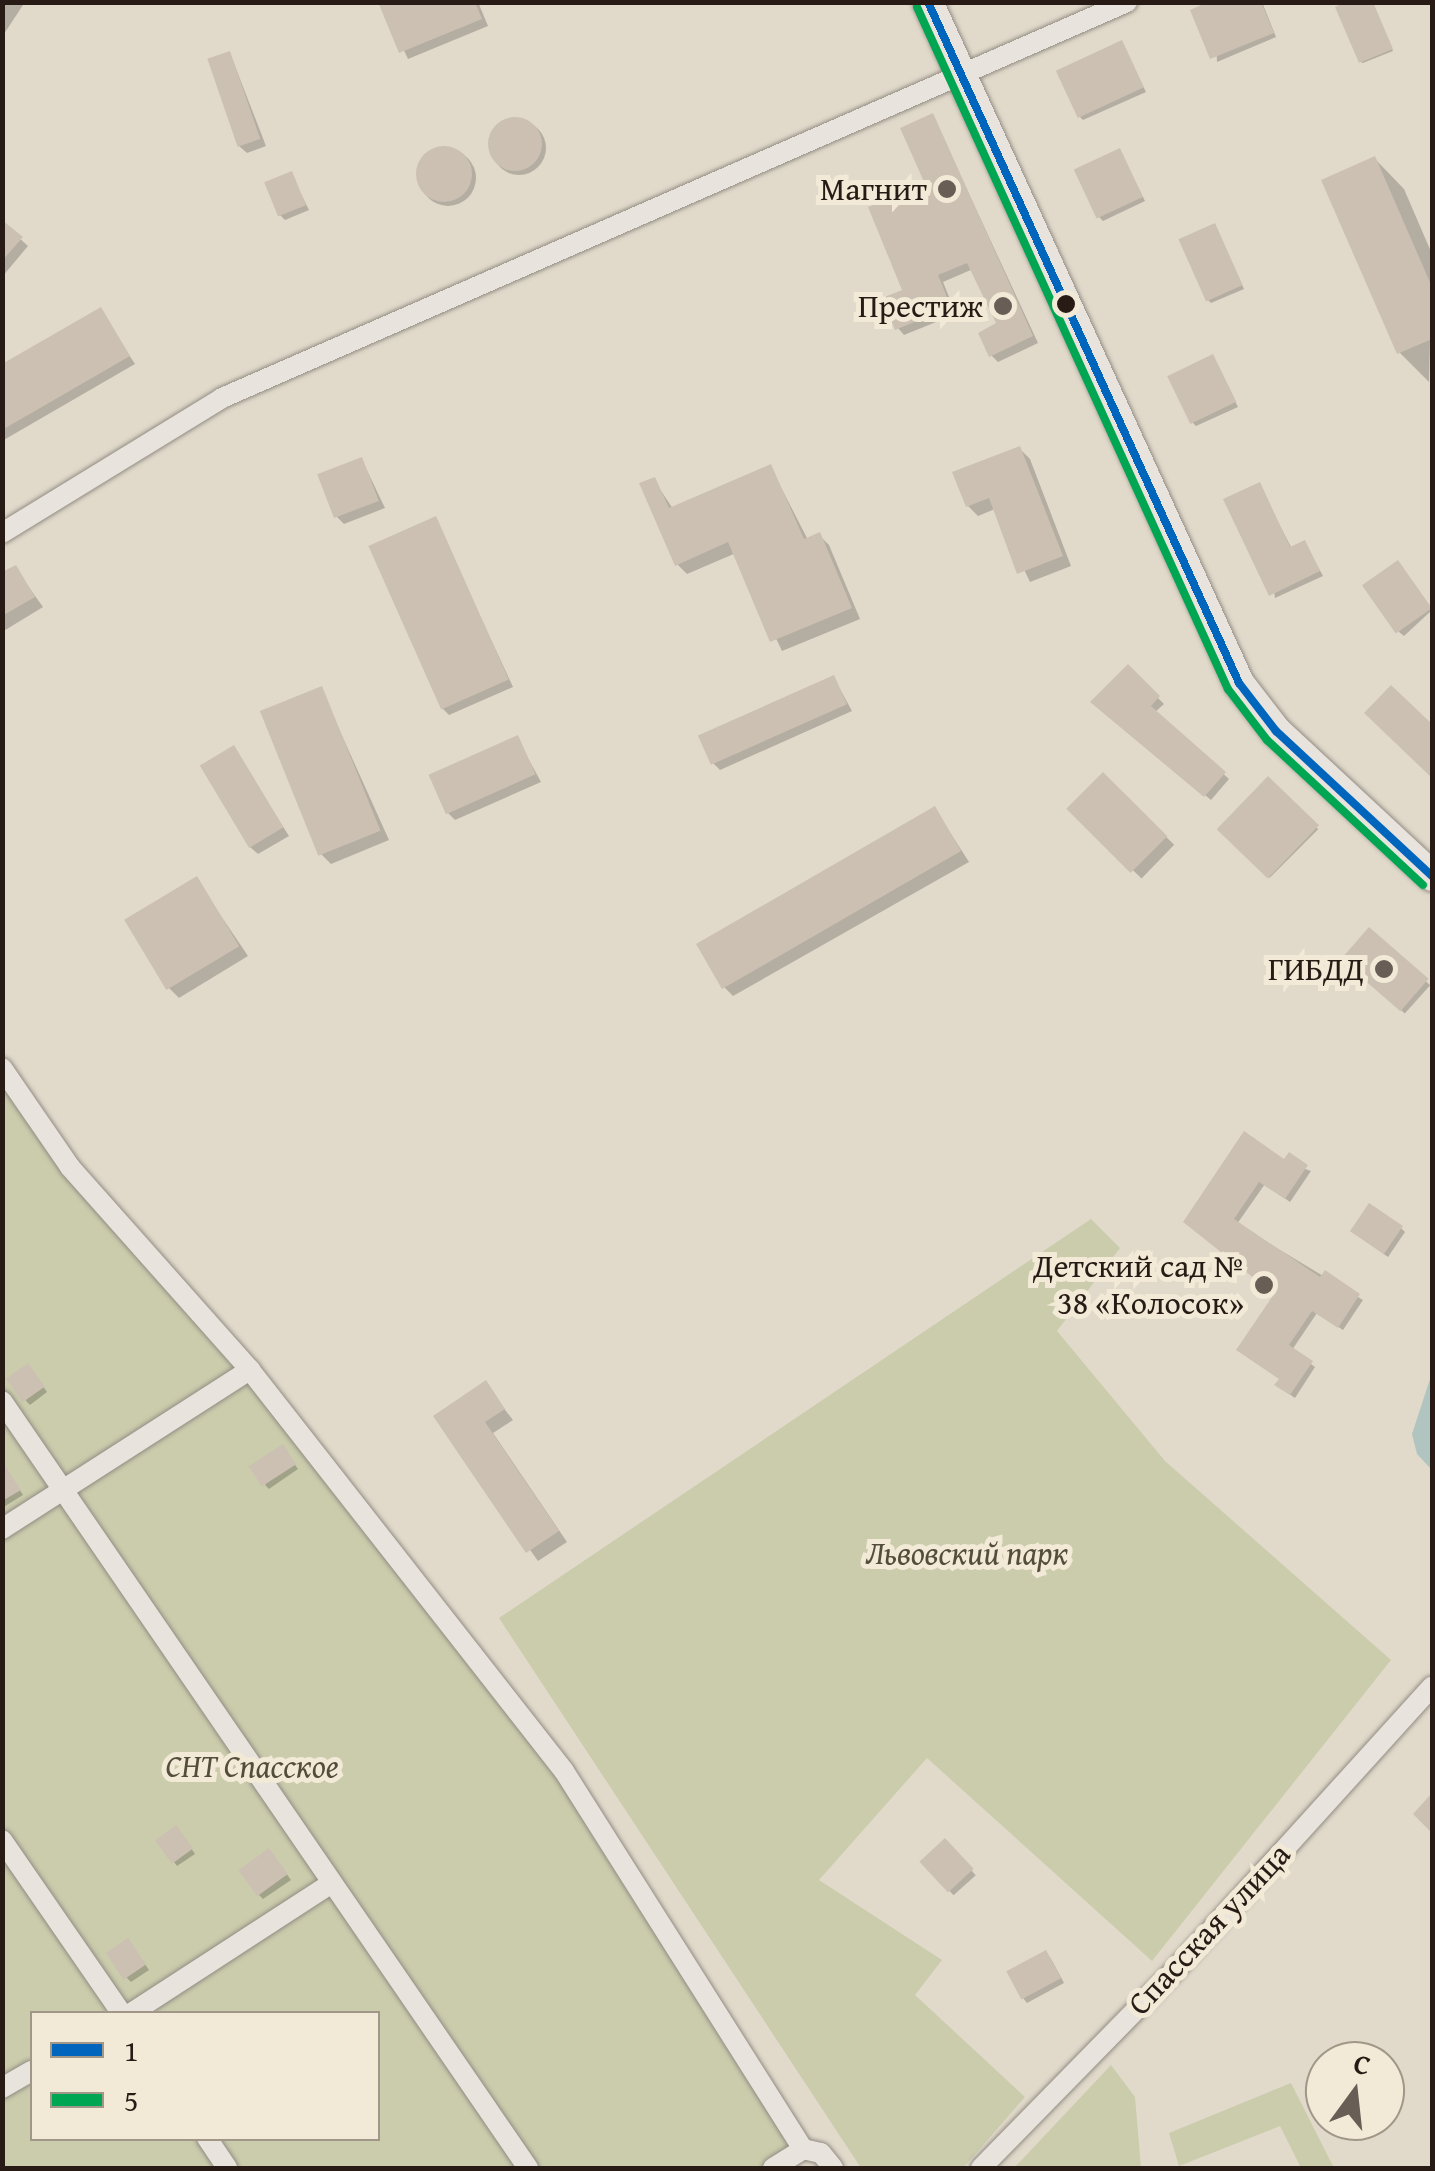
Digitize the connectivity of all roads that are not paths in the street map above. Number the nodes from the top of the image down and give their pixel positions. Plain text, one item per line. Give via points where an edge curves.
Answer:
1 (928, 2) edge
2 (1127, 2) edge
3 (961, 78) junction
4 (2, 534) edge
5 (1432, 876) edge
6 (2, 1068) edge
7 (250, 1370) junction
8 (2, 1401) edge
9 (63, 1488) junction
10 (2, 1529) edge
11 (1432, 1686) edge
12 (2, 1840) edge
13 (330, 1884) junction
14 (120, 2011) edge
15 (135, 2011) edge
16 (30, 2072) edge
17 (2, 2088) edge
18 (209, 2141) edge
19 (802, 2148) junction
20 (227, 2168) edge
21 (528, 2168) edge
22 (773, 2168) edge
23 (833, 2168) edge
24 (981, 2168) edge

1 - 3 street
2 - 3 street
3 - 4 street via 222,398
3 - 5 street via 1239,683 1276,731
6 - 7 street via 70,1167
7 - 9 street
7 - 19 street via 564,1771
8 - 9 street
9 - 10 street
9 - 13 street
11 - 24 street, Спасская улица via 1174,1970
12 - 14 street
13 - 15 street
13 - 21 street
16 - 17 street
18 - 20 street
19 - 22 street
19 - 23 street via 820,2153

